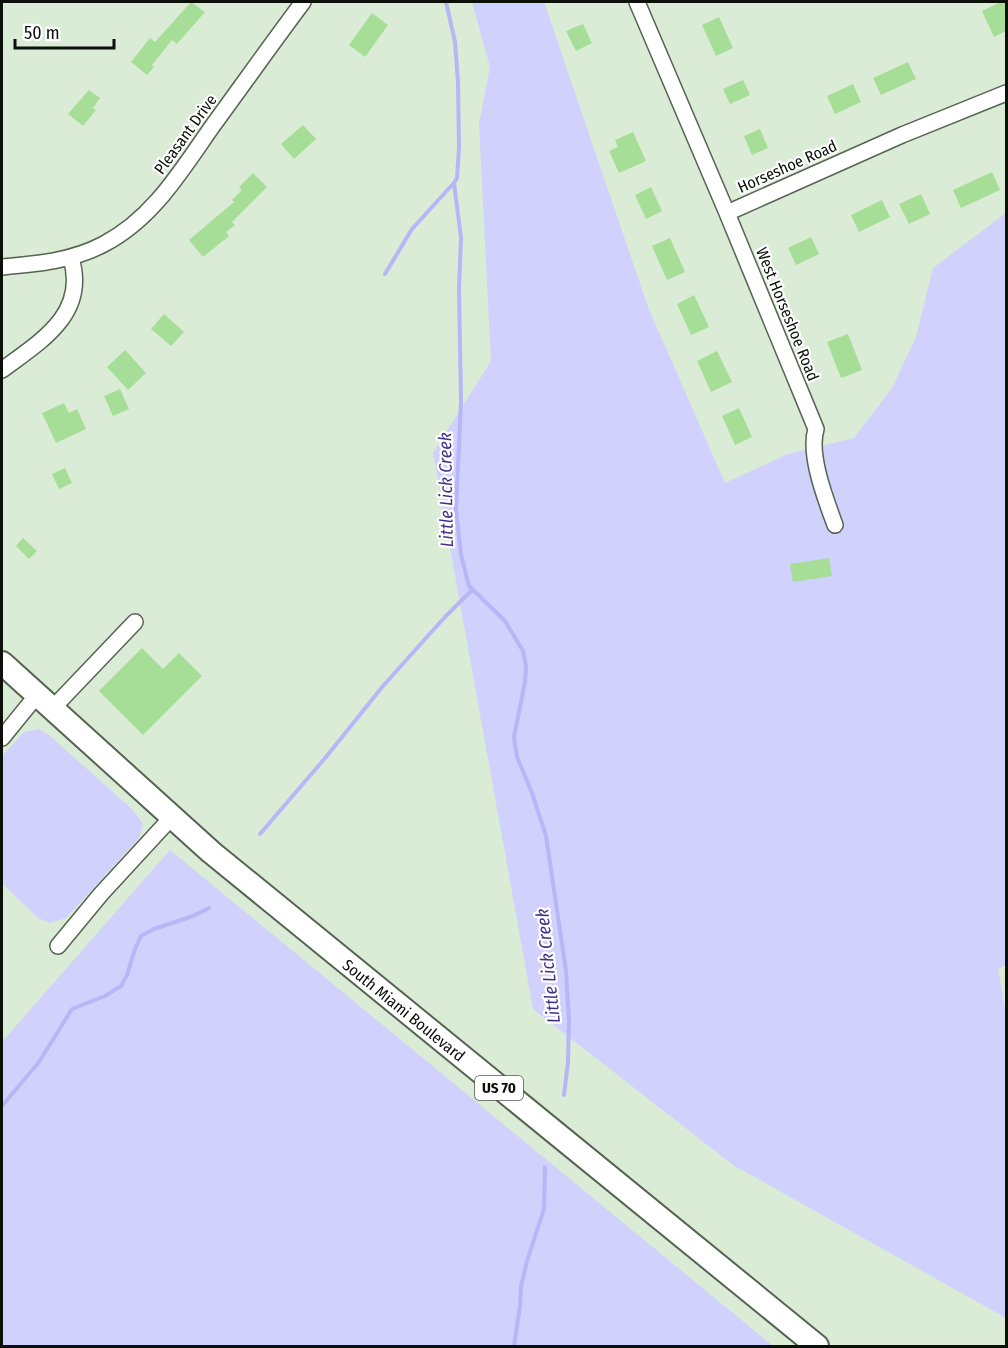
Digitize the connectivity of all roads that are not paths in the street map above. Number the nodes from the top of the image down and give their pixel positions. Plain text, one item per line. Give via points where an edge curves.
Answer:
1 (303, 2) edge
2 (637, 2) edge
3 (1006, 93) edge
4 (727, 213) junction
5 (71, 258) junction
6 (2, 267) edge
7 (2, 370) edge
8 (835, 525) dead end
9 (135, 622) dead end
10 (2, 663) edge
11 (44, 702) junction
12 (2, 738) edge
13 (171, 818) junction
14 (58, 946) dead end
15 (817, 1347) edge

1 - 5 street, Pleasant Drive via 152,208 114,238
2 - 4 street, Horseshoe Road
3 - 4 street, Horseshoe Road
4 - 8 street, West Horseshoe Road via 816,429 813,441 822,487
5 - 6 street, Pleasant Drive
5 - 7 street via 75,290 67,313
9 - 11 street
10 - 11 highway, South Miami Boulevard / US 70
11 - 12 street
11 - 13 highway, South Miami Boulevard / US 70
13 - 14 street
13 - 15 highway, South Miami Boulevard / US 70

